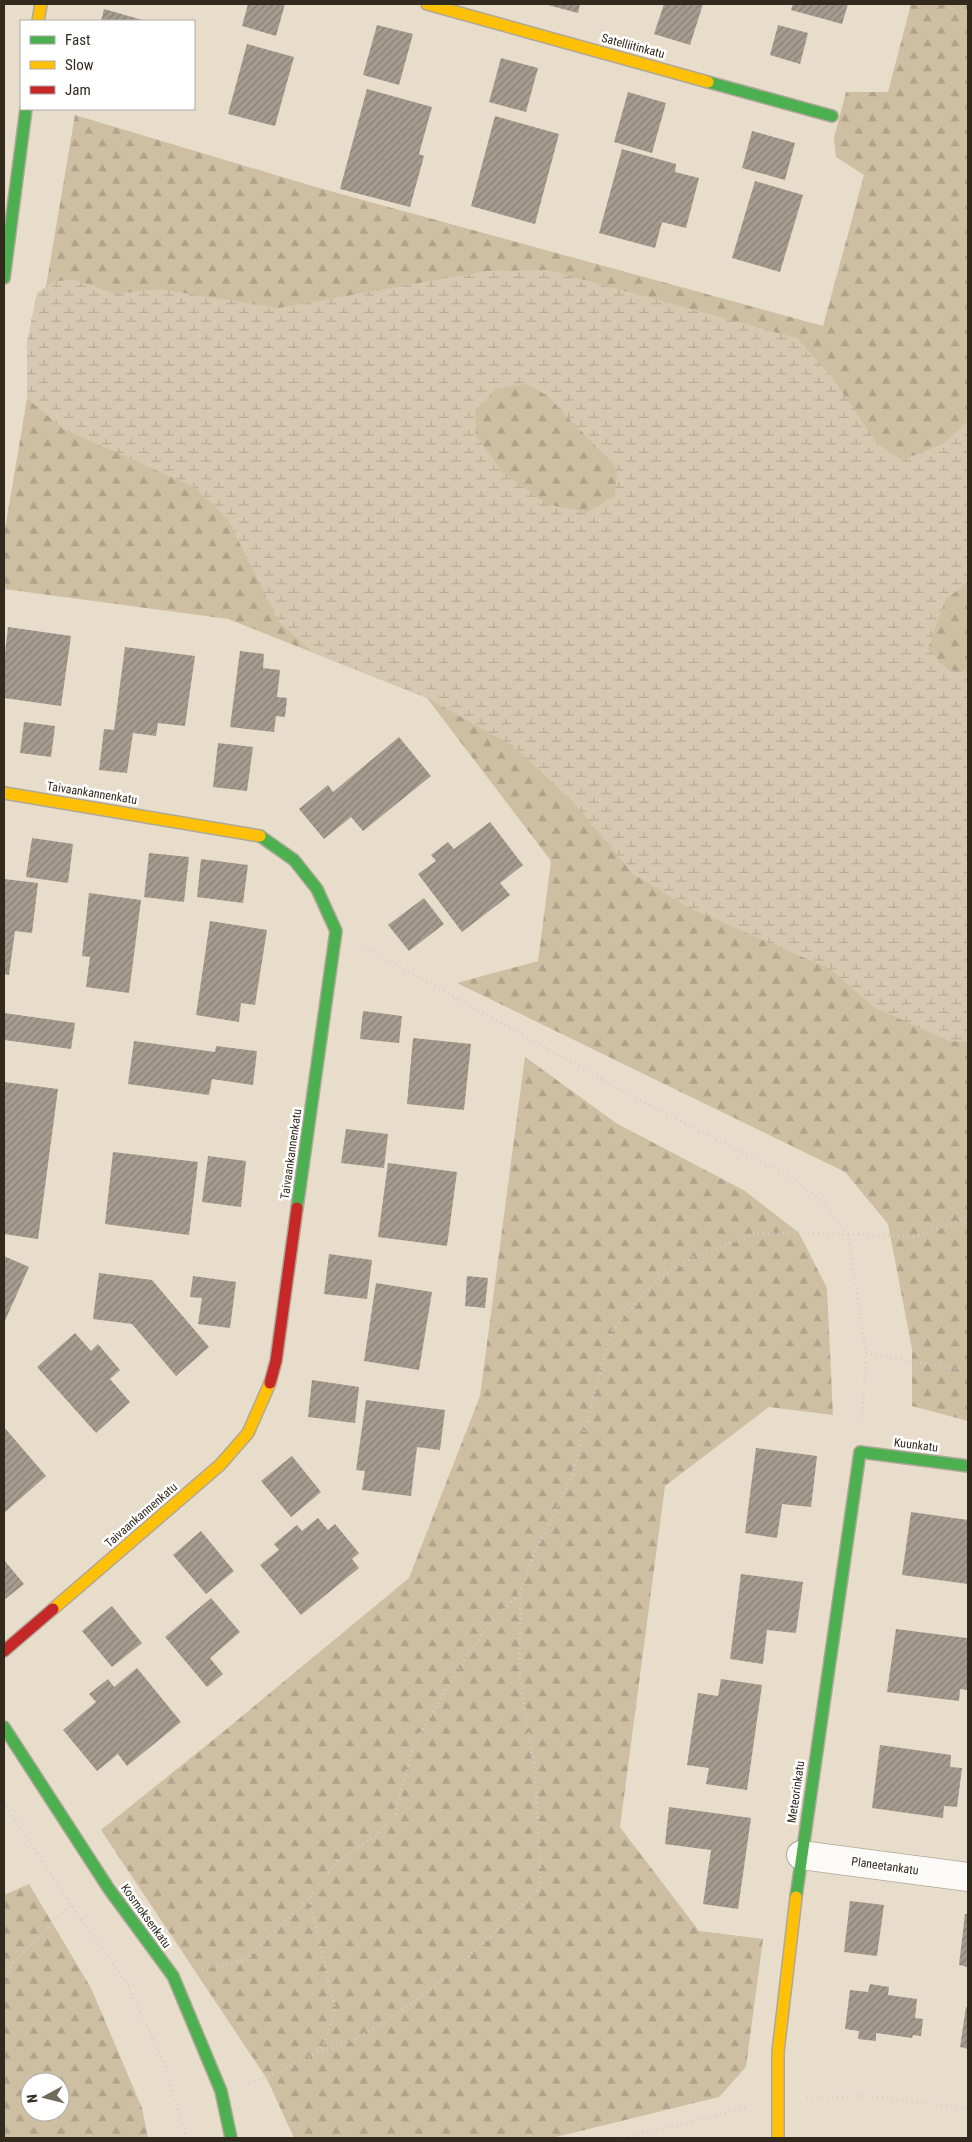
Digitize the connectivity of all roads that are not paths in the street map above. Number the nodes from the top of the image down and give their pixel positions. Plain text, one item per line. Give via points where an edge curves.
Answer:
1 (40, 4) edge
2 (427, 4) edge
3 (38, 20) edge
4 (26, 110) edge
5 (832, 116) dead end
6 (4, 278) edge
7 (4, 793) edge
8 (860, 1452) joint
9 (968, 1466) edge
10 (4, 1651) edge
11 (4, 1727) edge
12 (801, 1855) junction
13 (968, 1877) edge
14 (231, 2138) edge
15 (778, 2138) edge

1 - 3 street
2 - 5 street, Satelliitinkatu
4 - 6 street
7 - 10 street, Taivaankannenkatu via 259,834 294,860 318,889 336,931 276,1361 268,1394 248,1433 220,1465
8 - 9 street, Kuunkatu
8 - 12 street, Meteorinkatu
11 - 14 street, Kosmoksenkatu via 109,1889 173,1976 220,2091
12 - 13 street, Planeetankatu
12 - 15 street, Meteorinkatu via 777,2060 775,2101

